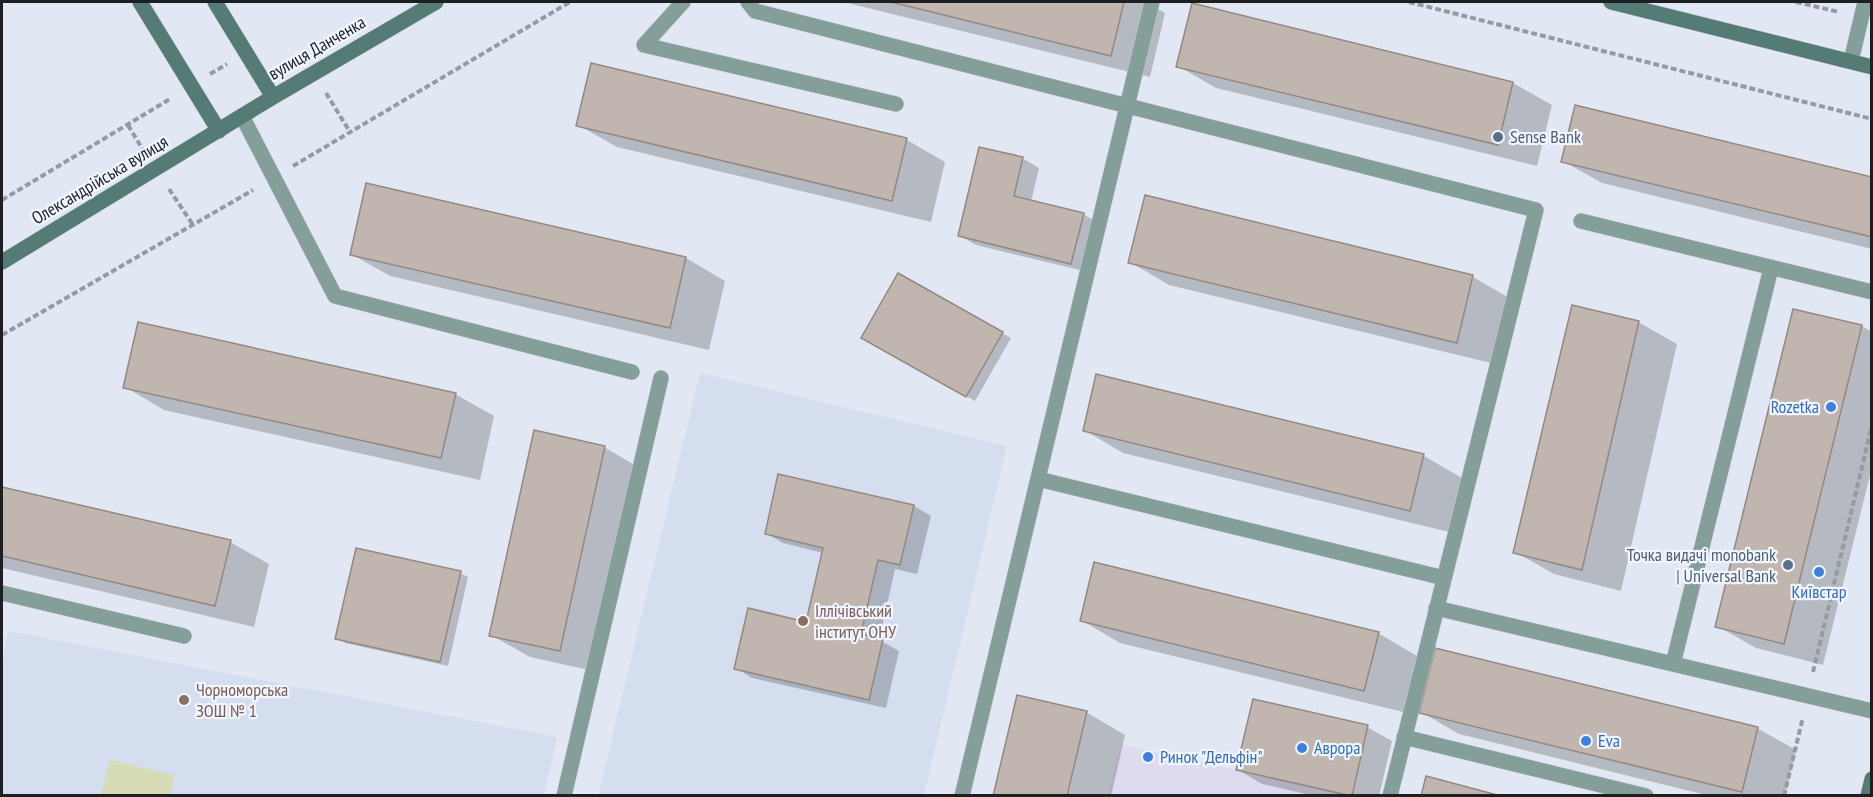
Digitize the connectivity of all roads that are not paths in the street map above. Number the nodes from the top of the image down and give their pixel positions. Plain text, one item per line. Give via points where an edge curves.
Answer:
1 (140, 2) edge
2 (215, 2) edge
3 (436, 2) edge
4 (683, 2) edge
5 (748, 2) edge
6 (1152, 2) edge
7 (1611, 2) edge
8 (1865, 2) edge
9 (1851, 61) junction
10 (1872, 67) edge
11 (273, 97) junction
12 (896, 104) dead end
13 (1127, 106) junction
14 (242, 116) junction
15 (219, 131) junction
16 (1581, 221) dead end
17 (2, 262) edge
18 (1771, 268) junction
19 (1872, 292) edge
20 (632, 372) dead end
21 (661, 378) dead end
22 (1038, 479) junction
23 (1444, 578) junction
24 (2, 593) edge
25 (1436, 608) junction
26 (184, 636) dead end
27 (1673, 664) junction
28 (1872, 711) edge
29 (1404, 737) junction
30 (564, 795) edge
31 (962, 795) edge
32 (1390, 795) edge
33 (1646, 795) edge

1 - 15 main road
2 - 11 main road
3 - 11 main road, вулиця Данченка
4 - 12 lane via 644,45
5 - 13 lane via 755,11
6 - 13 lane
7 - 9 main road
8 - 9 lane
9 - 10 main road
11 - 14 main road, вулиця Данченка
13 - 22 lane
13 - 23 lane via 1536,210
14 - 15 main road, вулиця Данченка
14 - 20 lane via 335,296
15 - 17 main road, Олександрійська вулиця
16 - 18 lane
18 - 19 lane
18 - 27 lane
21 - 30 lane
22 - 23 lane
22 - 31 lane
23 - 25 lane
24 - 26 lane
25 - 27 lane
25 - 29 lane
27 - 28 lane
29 - 32 lane
29 - 33 lane

